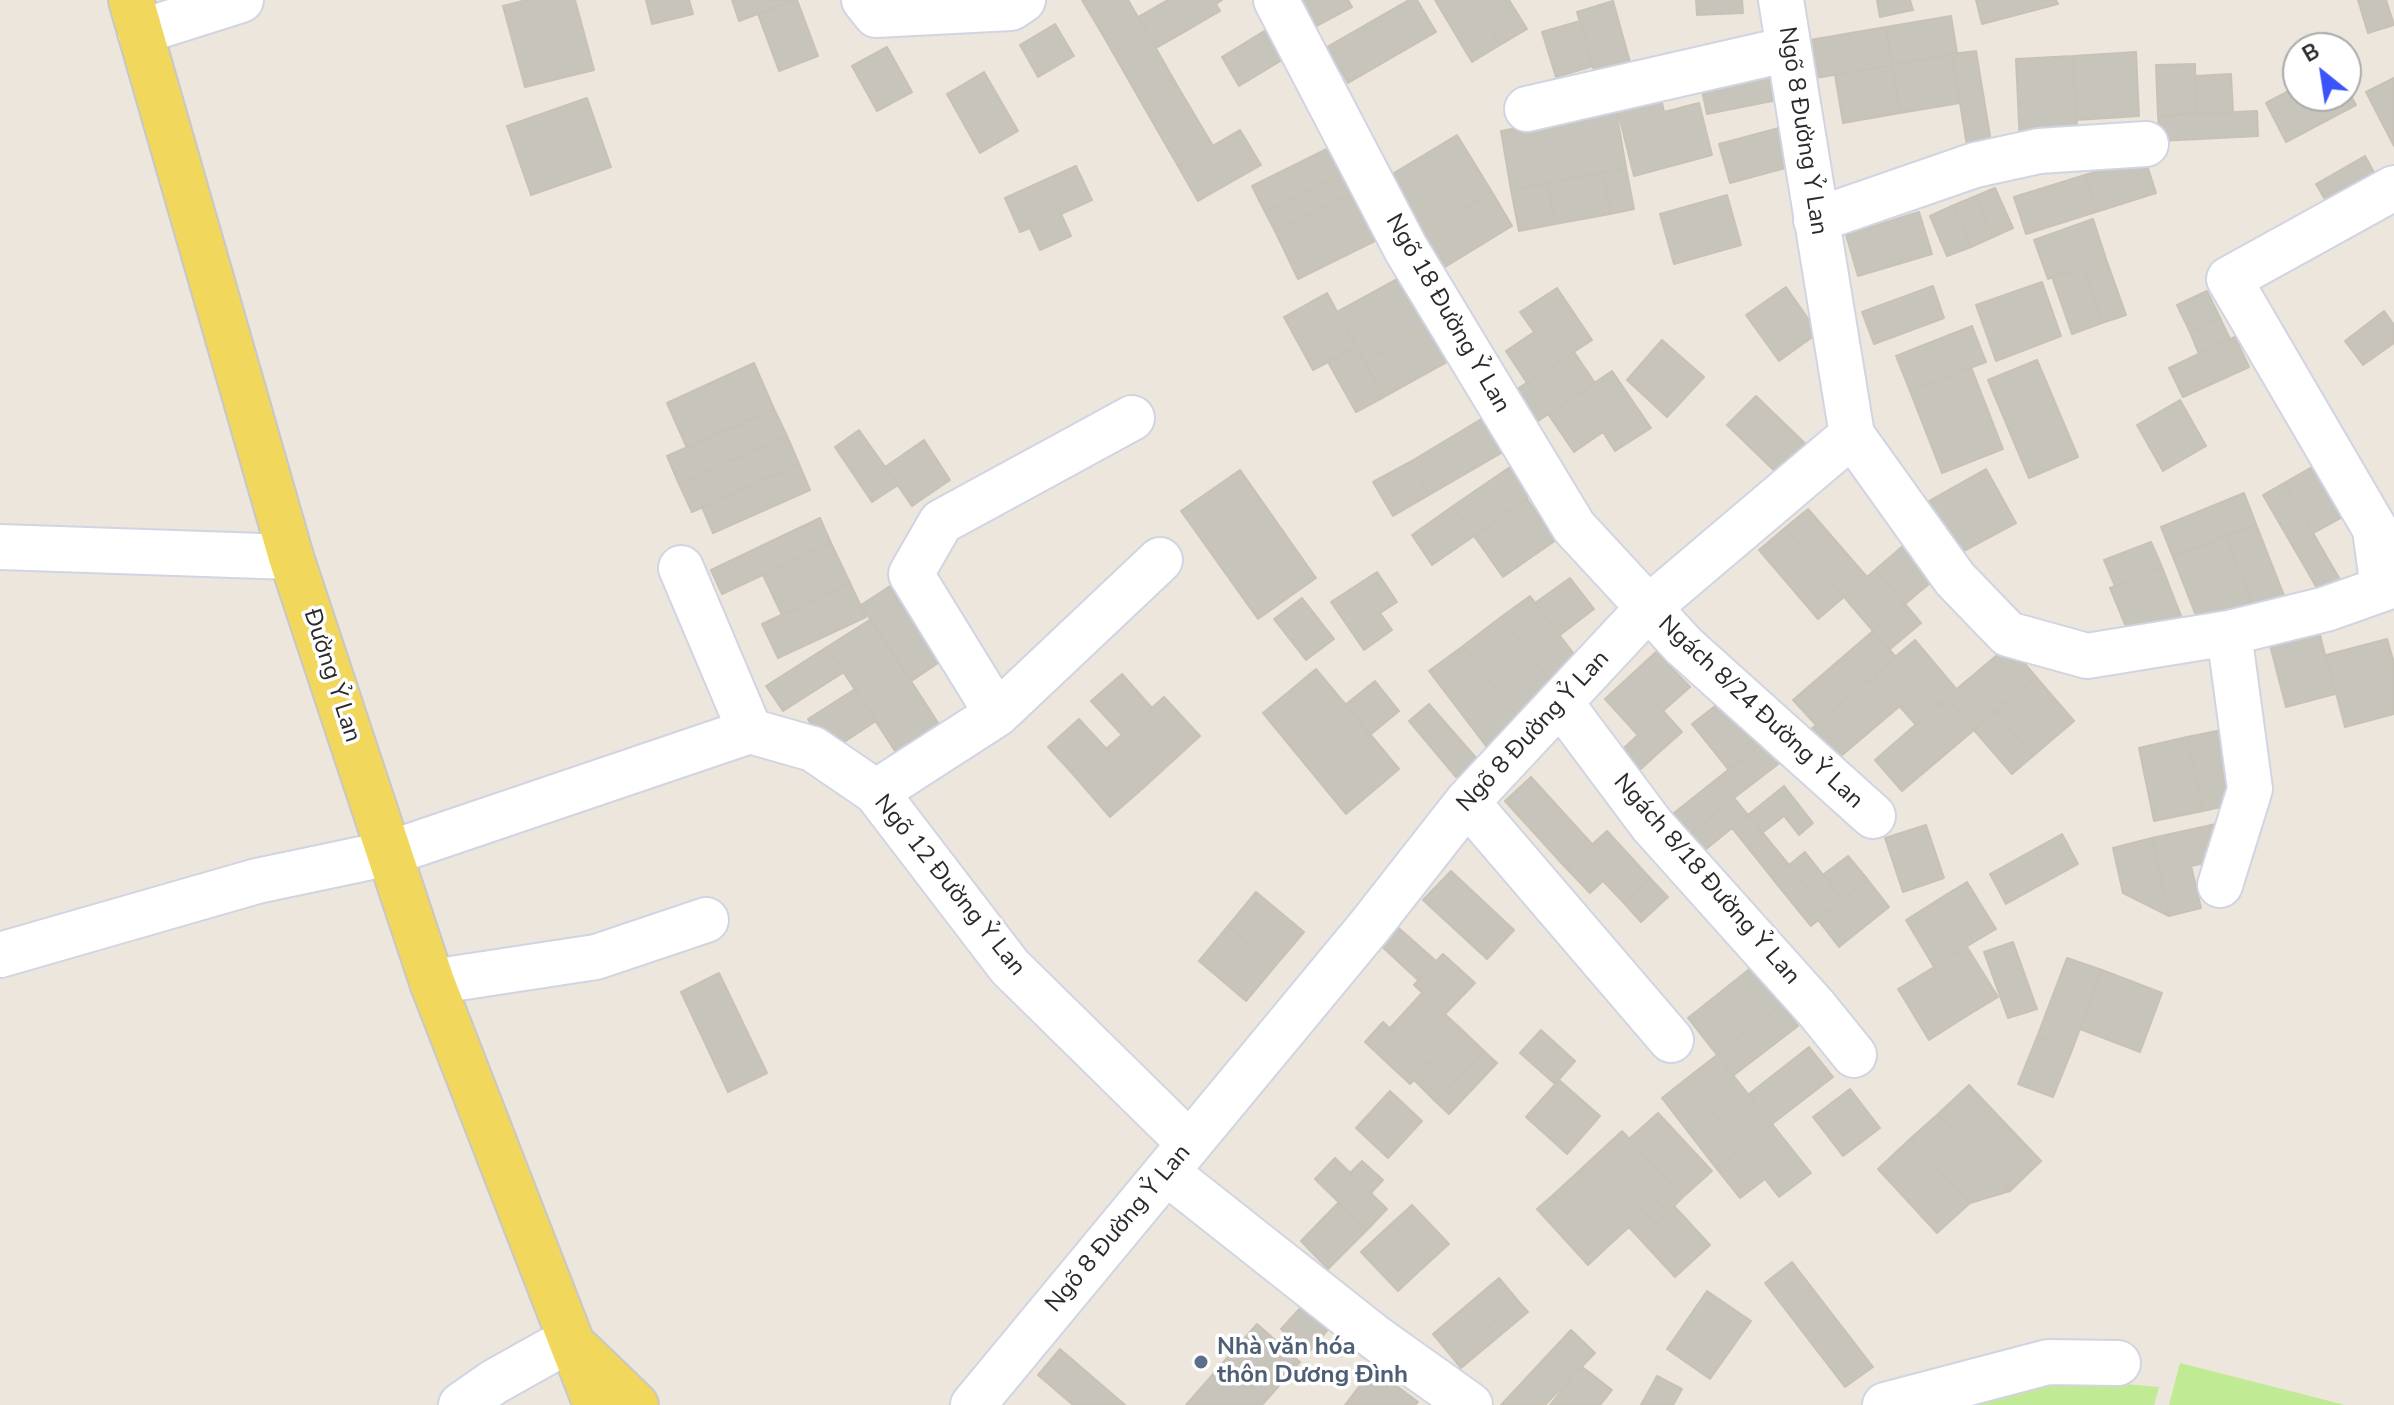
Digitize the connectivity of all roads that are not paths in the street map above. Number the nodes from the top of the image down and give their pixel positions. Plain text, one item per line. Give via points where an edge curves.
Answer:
1 (241, 0) edge
2 (864, 0) edge
3 (1023, 0) edge
4 (1276, 0) edge
5 (1781, 0) edge
6 (136, 16) edge
7 (1789, 49) junction
8 (1527, 109) dead end
9 (2146, 144) dead end
10 (2394, 188) edge
11 (1816, 220) junction
12 (1132, 418) dead end
13 (1852, 435) junction
14 (0, 547) edge
15 (291, 557) junction
16 (1160, 560) dead end
17 (681, 568) dead end
18 (2389, 587) edge
19 (1648, 608) junction
20 (2229, 633) junction
21 (1560, 702) junction
22 (997, 714) junction
23 (750, 731) junction
24 (876, 792) junction
25 (1467, 802) junction
26 (1873, 816) dead end
27 (390, 853) junction
28 (2220, 885) dead end
29 (706, 920) dead end
30 (0, 955) edge
31 (432, 982) junction
32 (1671, 1040) dead end
33 (1854, 1055) dead end
34 (1178, 1157) junction
35 (569, 1340) junction
36 (2118, 1363) dead end
37 (461, 1405) edge
38 (596, 1405) edge
39 (636, 1405) edge
40 (973, 1405) edge
41 (1470, 1405) edge
42 (1885, 1405) edge

1 - 6 street
2 - 3 street via 876,15 1011,8
4 - 19 street, Ngõ 18 Đường Ỷ Lan via 1406,249 1574,527
5 - 7 street, Ngõ 8 Đường Ỷ Lan
6 - 15 main road, Đường Ỷ Lan
7 - 8 street
7 - 11 street, Ngõ 8 Đường Ỷ Lan
9 - 11 street via 2039,151 1988,162
10 - 18 street via 2229,279 2375,529
11 - 13 street, Ngõ 8 Đường Ỷ Lan
12 - 22 street via 941,522 911,574
13 - 19 street, Ngõ 8 Đường Ỷ Lan
13 - 20 street via 1955,579 2008,634 2087,656
14 - 15 street
15 - 27 main road, Đường Ỷ Lan
16 - 22 street
17 - 23 street
18 - 20 street
19 - 21 street, Ngõ 8 Đường Ỷ Lan
19 - 26 street, Ngách 8/24 Đường Ỷ Lan
20 - 28 street via 2250,789
21 - 25 street, Ngõ 8 Đường Ỷ Lan
21 - 33 street, Ngách 8/18 Đường Ỷ Lan via 1652,825
22 - 24 street
23 - 24 street, Ngõ 12 Đường Ỷ Lan via 813,749
23 - 27 street
24 - 34 street, Ngõ 12 Đường Ỷ Lan via 1010,967
25 - 32 street
25 - 34 street, Ngõ 8 Đường Ỷ Lan
27 - 30 street via 257,881
27 - 31 main road, Đường Ỷ Lan
29 - 31 street via 596,957
31 - 35 main road, Đường Ỷ Lan
34 - 40 street, Ngõ 8 Đường Ỷ Lan
34 - 41 street, Ngõ 12 Đường Ỷ Lan via 1376,1338
35 - 37 street
35 - 38 main road, Đường Ỷ Lan
35 - 39 main road, Đường Ỷ Lan
36 - 42 street via 2048,1362

